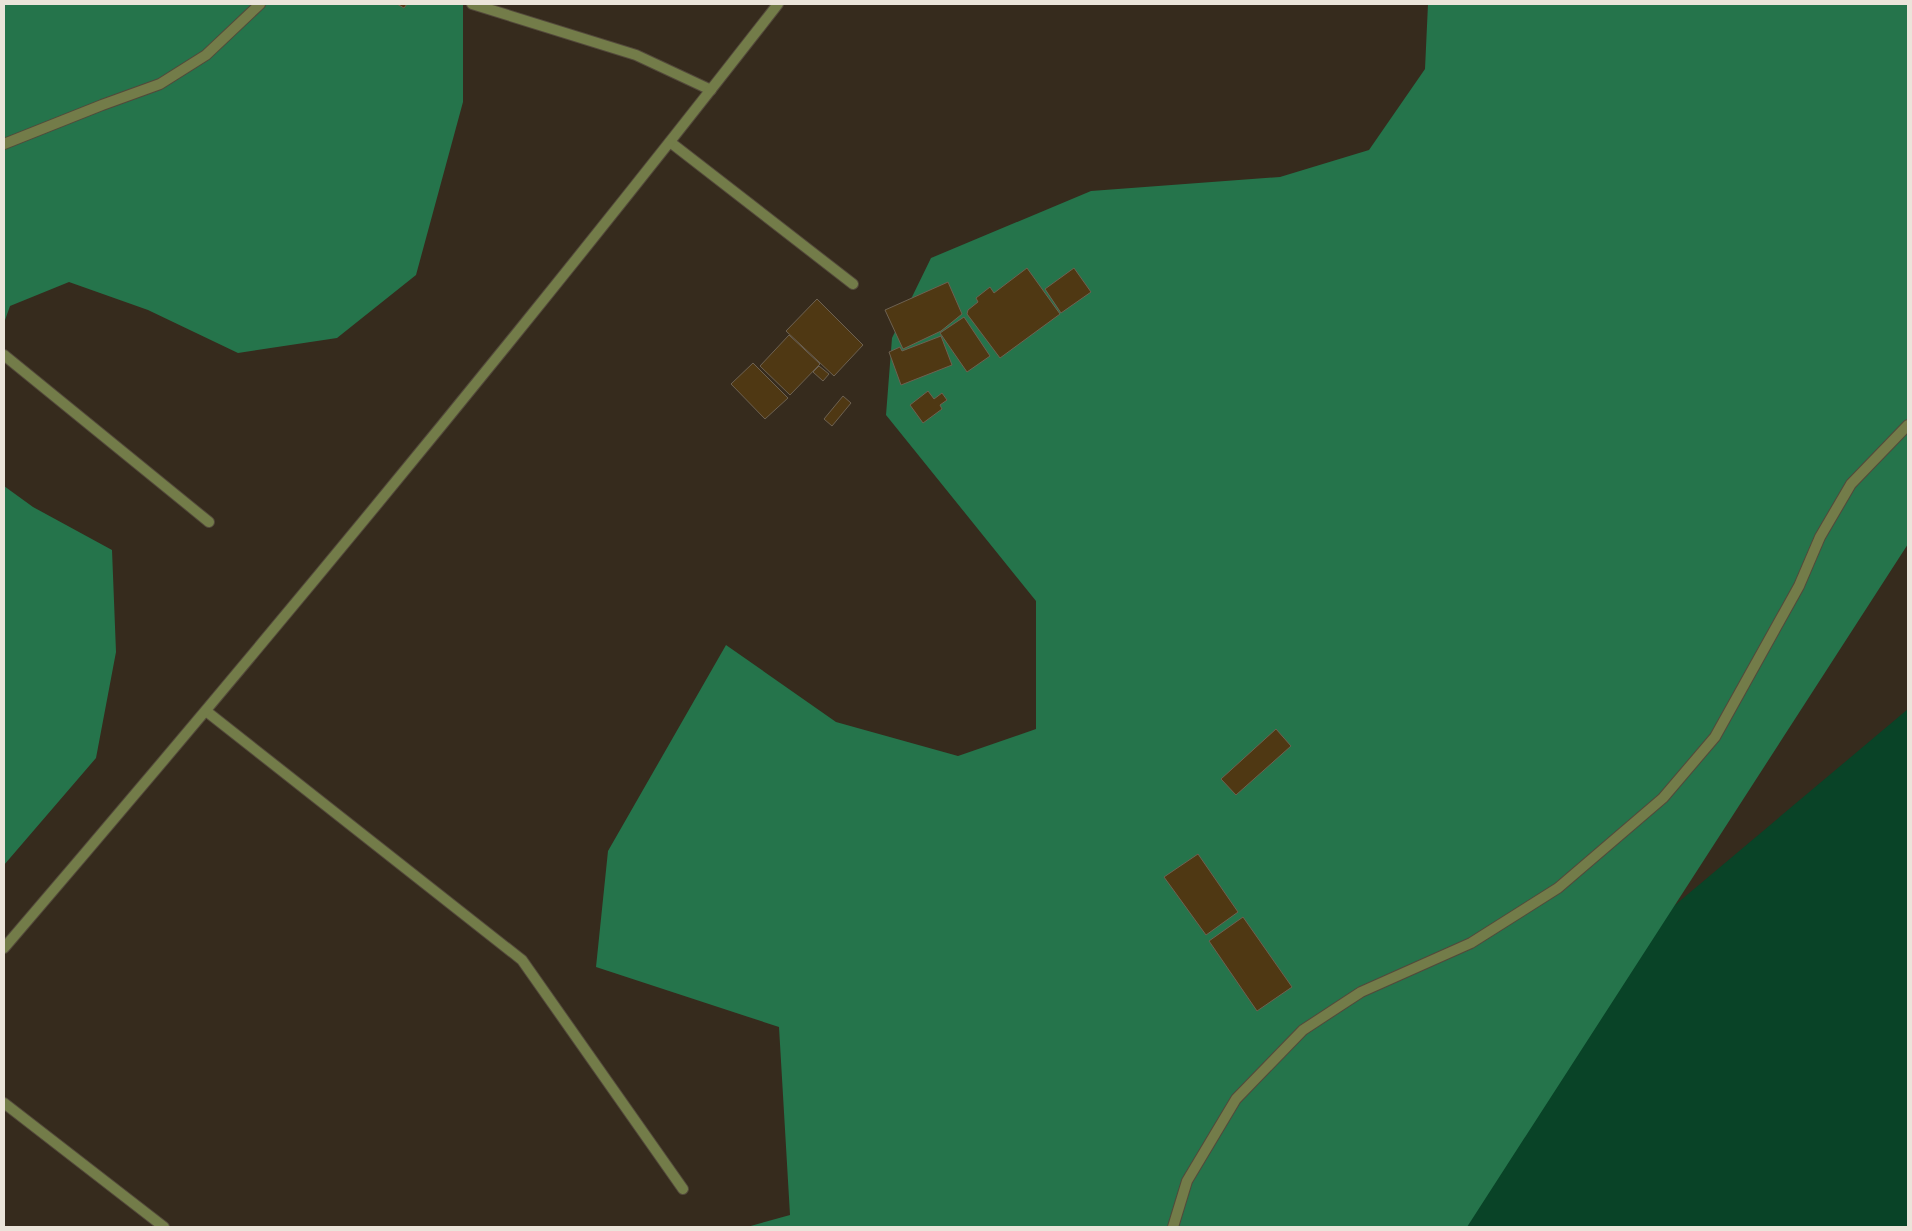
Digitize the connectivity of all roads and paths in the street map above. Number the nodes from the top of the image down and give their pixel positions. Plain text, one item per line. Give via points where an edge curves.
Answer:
1 (260, 4) edge
2 (472, 4) edge
3 (778, 4) edge
4 (711, 90) junction
5 (670, 142) junction
6 (4, 144) edge
7 (853, 284) dead end
8 (4, 355) edge
9 (1908, 425) edge
10 (209, 522) dead end
11 (206, 711) junction
12 (4, 948) edge
13 (4, 1103) edge
14 (683, 1189) dead end
15 (164, 1227) edge
16 (1173, 1227) edge

1 - 6 street via 206,55 160,84
2 - 4 street via 636,55
3 - 4 street
4 - 5 street
5 - 7 street
5 - 11 street
8 - 10 street
9 - 16 street via 1851,484 1715,737 1663,798 1558,888 1471,943 1361,992 1303,1030 1236,1099 1186,1181
11 - 12 street
11 - 14 street via 522,960
13 - 15 street

